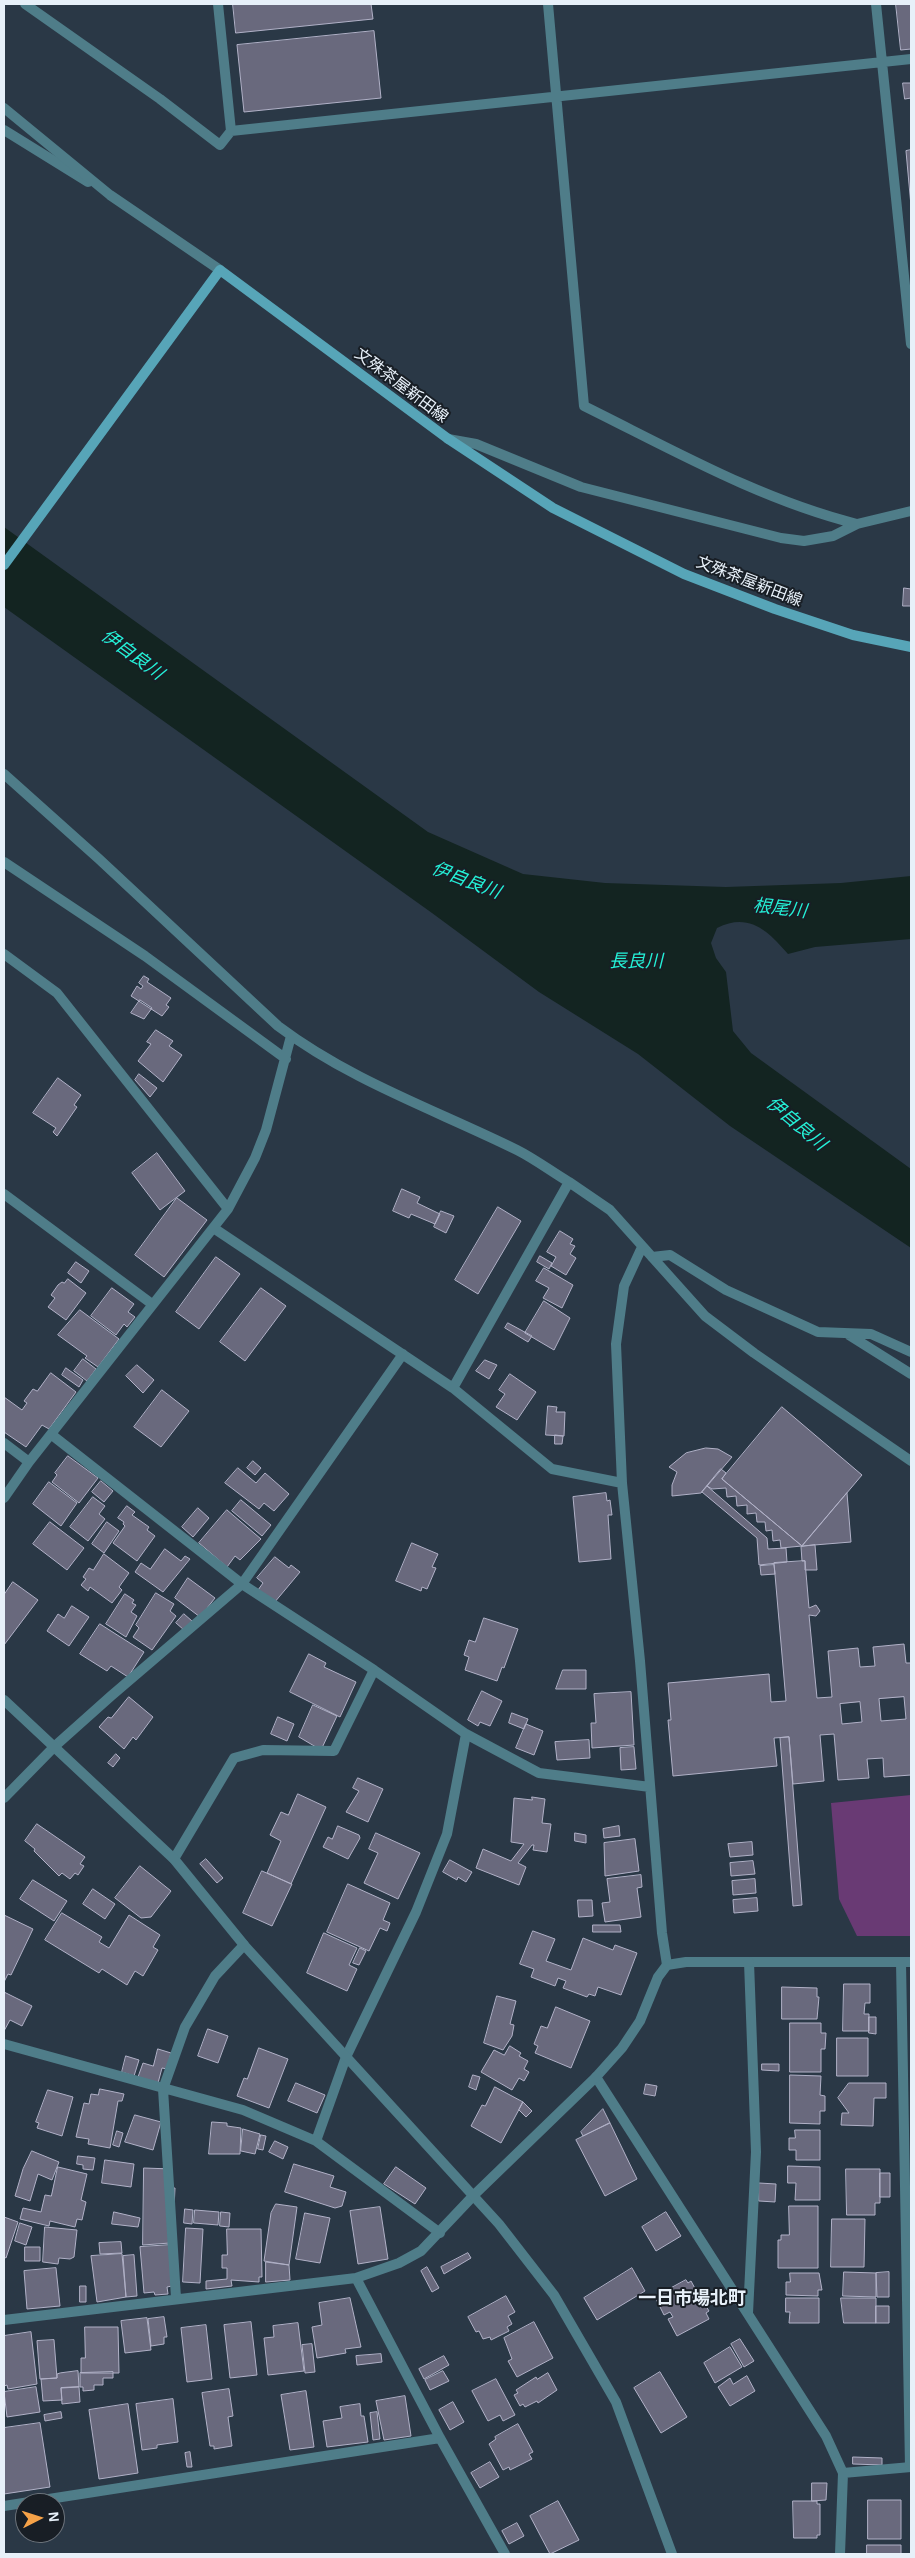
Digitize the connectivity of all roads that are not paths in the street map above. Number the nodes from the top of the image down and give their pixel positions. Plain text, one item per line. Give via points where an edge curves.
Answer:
1 (25, 4) edge
2 (218, 4) edge
3 (548, 4) edge
4 (876, 4) edge
5 (911, 59) edge
6 (882, 62) junction
7 (557, 98) junction
8 (4, 108) edge
9 (4, 130) edge
10 (231, 132) junction
11 (110, 195) junction
12 (220, 270) junction
13 (911, 344) edge
14 (446, 438) junction
15 (911, 511) edge
16 (857, 524) junction
17 (4, 565) edge
18 (911, 647) edge
19 (4, 774) edge
20 (4, 862) edge
21 (4, 954) edge
22 (291, 1036) junction
23 (286, 1059) junction
24 (568, 1182) junction
25 (4, 1194) edge
26 (228, 1209) junction
27 (214, 1229) junction
28 (642, 1247) junction
29 (652, 1257) junction
30 (152, 1304) junction
31 (848, 1334) junction
32 (911, 1352) edge
33 (403, 1354) junction
34 (911, 1374) edge
35 (453, 1388) junction
36 (52, 1434) junction
37 (4, 1443) edge
38 (911, 1461) edge
39 (29, 1462) junction
40 (622, 1483) junction
41 (4, 1498) edge
42 (242, 1584) junction
43 (374, 1670) junction
44 (4, 1700) edge
45 (466, 1734) junction
46 (55, 1746) junction
47 (650, 1787) junction
48 (4, 1798) edge
49 (174, 1859) junction
50 (244, 1945) junction
51 (749, 1962) junction
52 (906, 1962) edge
53 (667, 1965) junction
54 (4, 2044) edge
55 (346, 2056) junction
56 (596, 2077) junction
57 (163, 2089) junction
58 (316, 2142) junction
59 (474, 2195) junction
60 (440, 2233) junction
61 (356, 2278) junction
62 (176, 2298) junction
63 (746, 2311) junction
64 (4, 2320) edge
65 (440, 2438) junction
66 (911, 2467) edge
67 (843, 2473) junction
68 (4, 2506) edge
69 (505, 2554) edge
70 (672, 2554) edge
71 (840, 2554) edge

1 - 10 street via 220,145
2 - 10 street
3 - 7 street
4 - 6 street
5 - 6 street
6 - 7 street
6 - 13 street
7 - 10 street
7 - 16 street via 584,406 760,492 823,516
8 - 11 street
9 - 11 street
11 - 12 street
12 - 14 main road, 文殊茶屋新田線
12 - 17 main road
14 - 16 street via 476,444 581,487 781,538 804,541 833,536
14 - 18 main road, 文殊茶屋新田線 via 553,508 684,574 775,610 844,632
15 - 16 street
19 - 22 street
20 - 23 street via 145,956
21 - 26 street via 57,993
22 - 23 street
22 - 24 street via 330,1062 407,1102 519,1151
23 - 26 street via 266,1130
24 - 28 street via 610,1210
24 - 35 street
25 - 30 street
26 - 27 street
27 - 30 street
27 - 33 street
28 - 29 street
28 - 40 street via 624,1286 616,1344
29 - 31 street via 670,1255 726,1290 818,1332
29 - 38 street via 705,1316
30 - 36 street
31 - 32 street via 871,1334
31 - 34 street
33 - 35 street
33 - 42 street
35 - 40 street via 552,1469
36 - 39 street
36 - 42 street
37 - 39 street
39 - 41 street
40 - 47 street
42 - 43 street
42 - 46 street
43 - 45 street
43 - 49 street via 334,1751 263,1750 234,1758
44 - 46 street
45 - 47 street via 539,1773
45 - 55 street via 446,1834 416,1912
46 - 48 street
46 - 49 street
47 - 53 street
49 - 50 street
50 - 55 street
50 - 57 street via 215,1976 185,2027
51 - 52 street
51 - 53 street
51 - 63 street via 756,2152 749,2314
52 - 66 street
53 - 56 street via 658,1977 640,2021 622,2048
54 - 57 street
55 - 58 street
55 - 59 street
56 - 59 street
56 - 63 street
57 - 58 street via 242,2110
57 - 62 street
58 - 60 street
59 - 60 street
59 - 70 street via 554,2295 616,2402
60 - 61 street via 421,2251 399,2263
61 - 62 street
61 - 65 street
62 - 64 street
63 - 67 street via 826,2436
65 - 68 street
65 - 69 street
66 - 67 street
67 - 71 street

